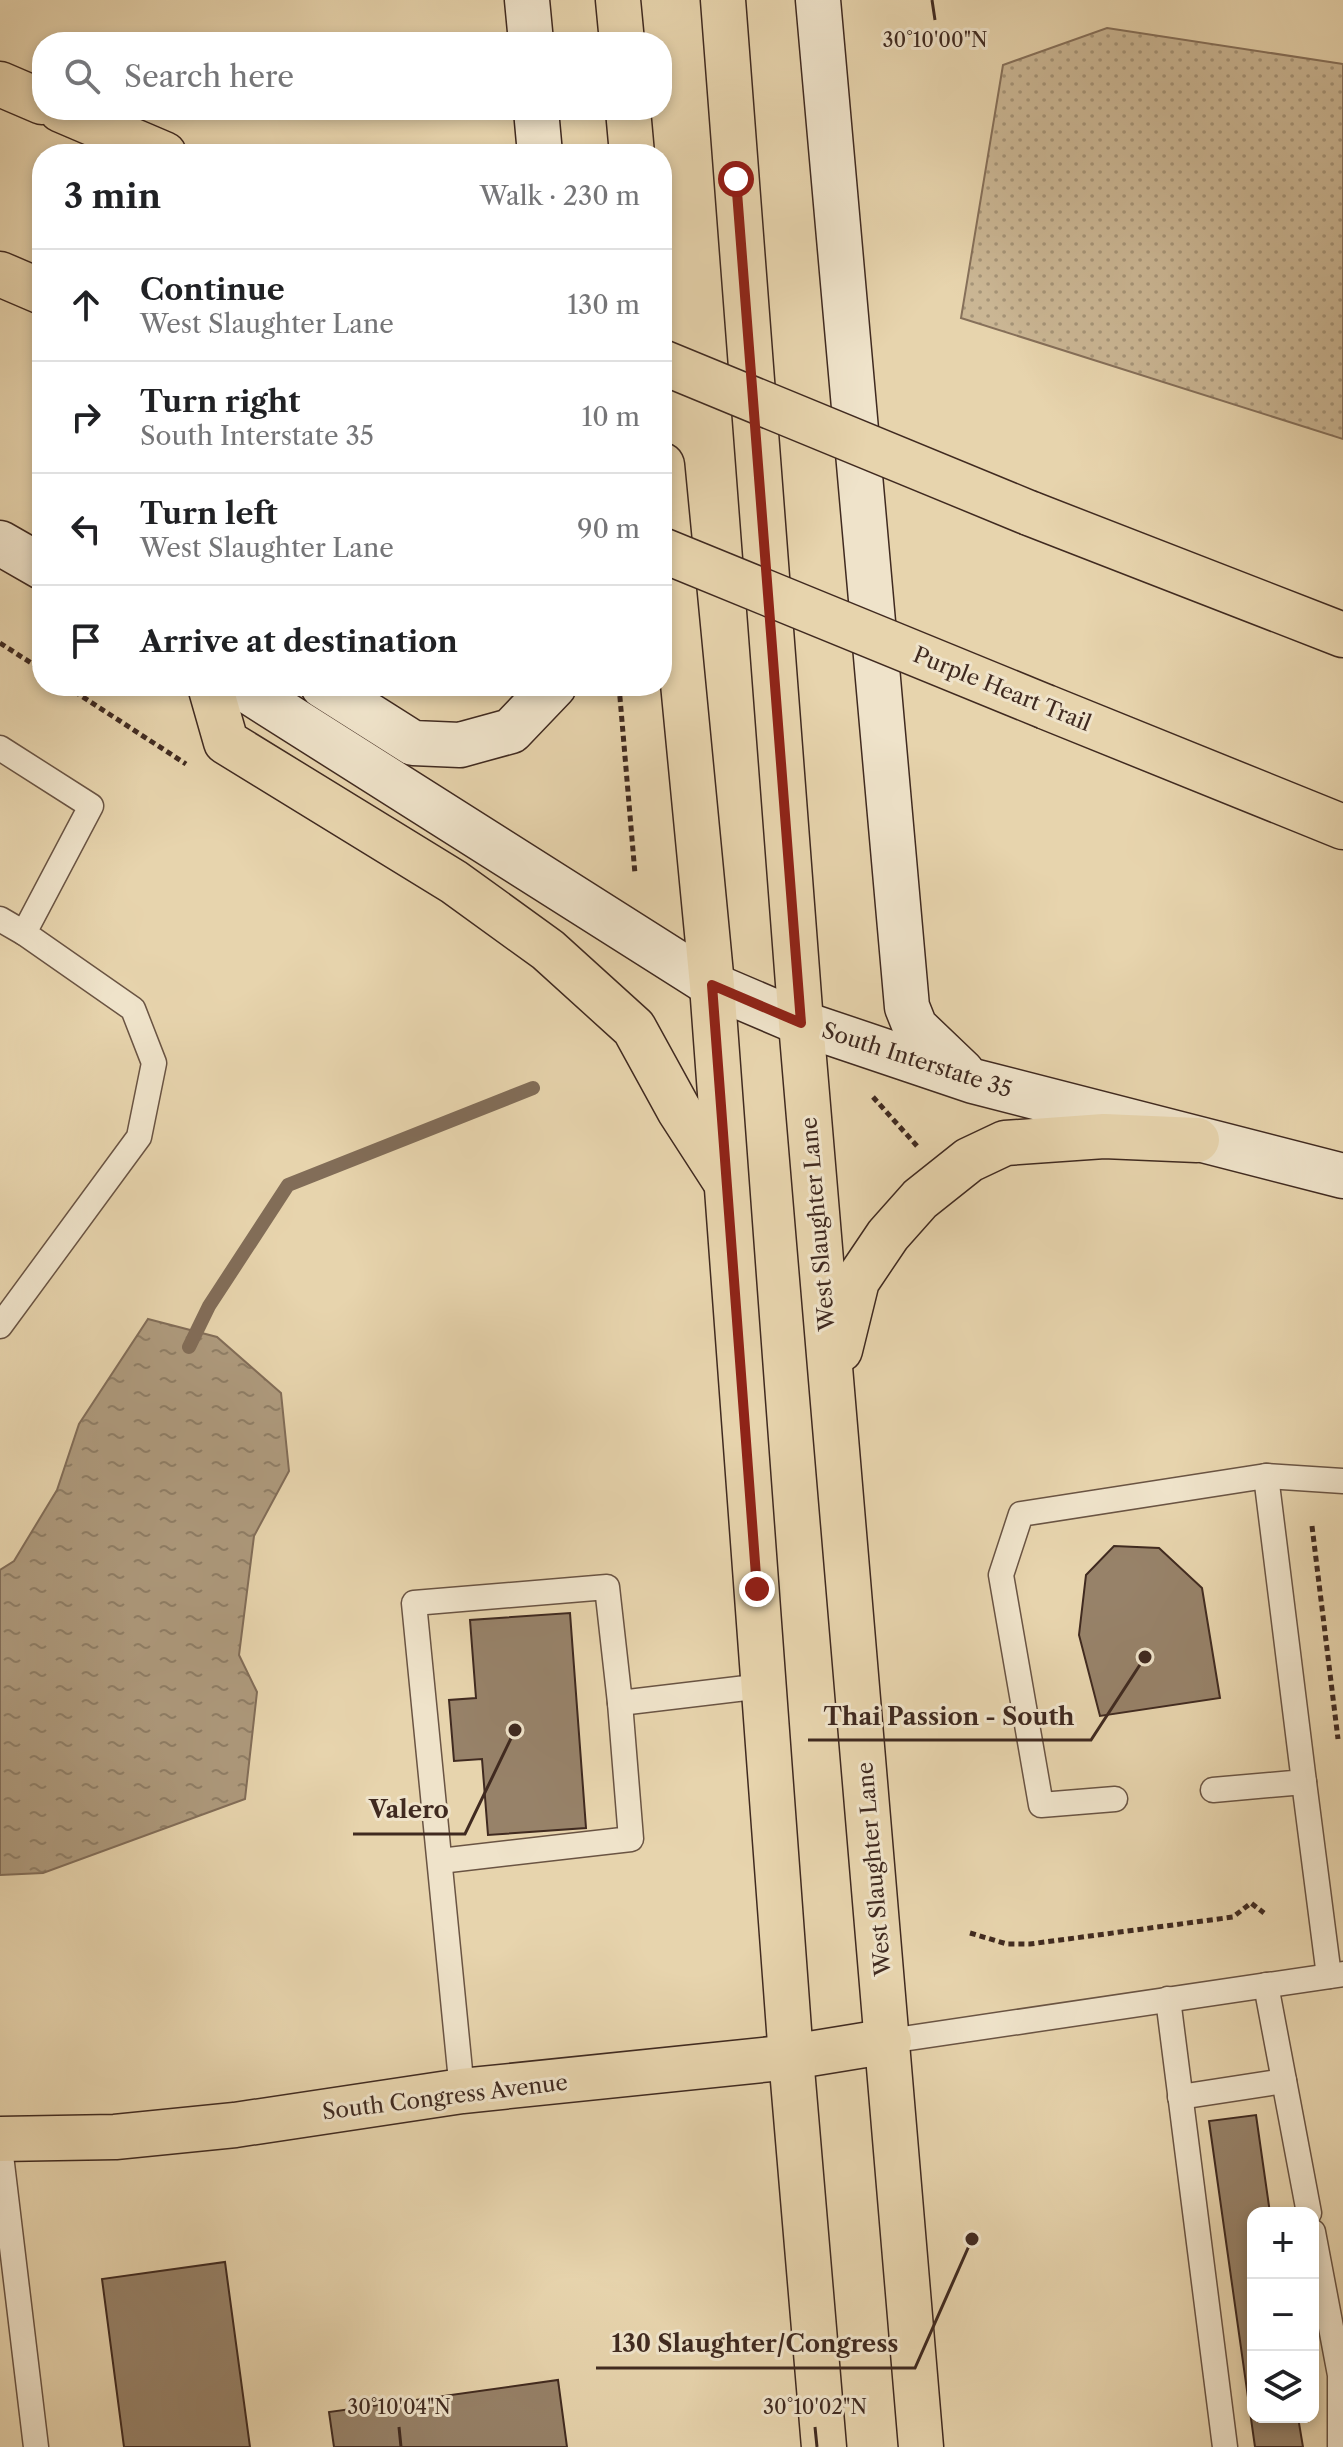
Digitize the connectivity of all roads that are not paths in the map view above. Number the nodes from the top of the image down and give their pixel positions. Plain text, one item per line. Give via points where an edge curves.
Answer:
1 (527, 0) edge
2 (618, 0) edge
3 (723, 0) edge
4 (818, 0) edge
5 (530, 32) edge
6 (621, 32) edge
7 (0, 84) edge
8 (32, 98) edge
9 (84, 120) edge
10 (537, 120) edge
11 (629, 120) edge
12 (141, 144) edge
13 (539, 144) edge
14 (631, 144) edge
15 (0, 274) edge
16 (32, 288) edge
17 (672, 366) edge
18 (0, 543) edge
19 (672, 554) edge
20 (32, 561) edge
21 (672, 569) edge
22 (1343, 635) edge
23 (213, 696) edge
24 (256, 696) edge
25 (339, 696) edge
26 (544, 696) edge
27 (0, 748) edge
28 (1343, 827) edge
29 (0, 919) edge
30 (24, 933) junction
31 (712, 985) junction
32 (801, 1023) junction
33 (973, 1081) junction
34 (1197, 1140) junction
35 (1343, 1176) edge
36 (726, 1184) junction
37 (0, 1326) edge
38 (832, 1383) junction
39 (1266, 1476) junction
40 (1343, 1481) edge
41 (763, 1686) junction
42 (620, 1703) junction
43 (1304, 1782) junction
44 (1213, 1790) dead end
45 (1115, 1799) dead end
46 (440, 1861) junction
47 (1336, 1975) edge
48 (1266, 1985) junction
49 (1168, 1999) junction
50 (889, 2041) junction
51 (791, 2057) junction
52 (1284, 2081) junction
53 (462, 2091) junction
54 (1180, 2097) junction
55 (0, 2139) edge
56 (0, 2147) edge
57 (1308, 2207) edge
58 (1319, 2264) edge
59 (36, 2447) edge
60 (824, 2447) edge
61 (921, 2447) edge
62 (1225, 2447) edge
63 (1340, 2447) edge

1 - 5 main road
2 - 6 main road
3 - 32 main road, West Slaughter Lane
4 - 33 main road via 907,1007 915,1027
7 - 8 main road
9 - 12 main road
10 - 13 main road
11 - 14 main road
15 - 16 main road
17 - 22 main road, bridge
18 - 20 main road
19 - 28 main road, Purple Heart Trail, bridge
21 - 31 main road
23 - 36 main road via 226,742 454,882 548,950 634,1028
24 - 31 main road, South Interstate 35
25 - 26 main road via 413,743 460,745 511,731
27 - 30 lane via 91,806
29 - 30 lane
30 - 37 lane via 133,1009 154,1063 139,1137
31 - 32 main road, South Interstate 35
31 - 36 main road
32 - 33 main road, South Interstate 35
32 - 38 main road, West Slaughter Lane
33 - 34 main road, South Interstate 35
34 - 35 main road, South Interstate 35
34 - 38 main road via 1104,1136 1005,1143 969,1160 920,1199 857,1281
36 - 41 main road
38 - 50 main road, West Slaughter Lane
39 - 40 lane
39 - 43 lane
39 - 45 lane via 1021,1514 1001,1575 1041,1805
41 - 42 lane
41 - 51 main road
42 - 46 lane via 631,1839
42 - 46 lane via 607,1587 414,1603
43 - 44 lane
43 - 47 lane
46 - 53 lane
47 - 48 lane
48 - 49 lane
48 - 52 lane
49 - 50 lane
49 - 54 lane
50 - 51 main road, South Congress Avenue
50 - 61 main road, West Slaughter Lane
51 - 53 main road, South Congress Avenue
51 - 60 main road
52 - 54 lane
52 - 57 lane
53 - 55 main road, South Congress Avenue via 220,2127 115,2137
54 - 62 lane
56 - 59 lane
58 - 63 lane via 1340,2375

